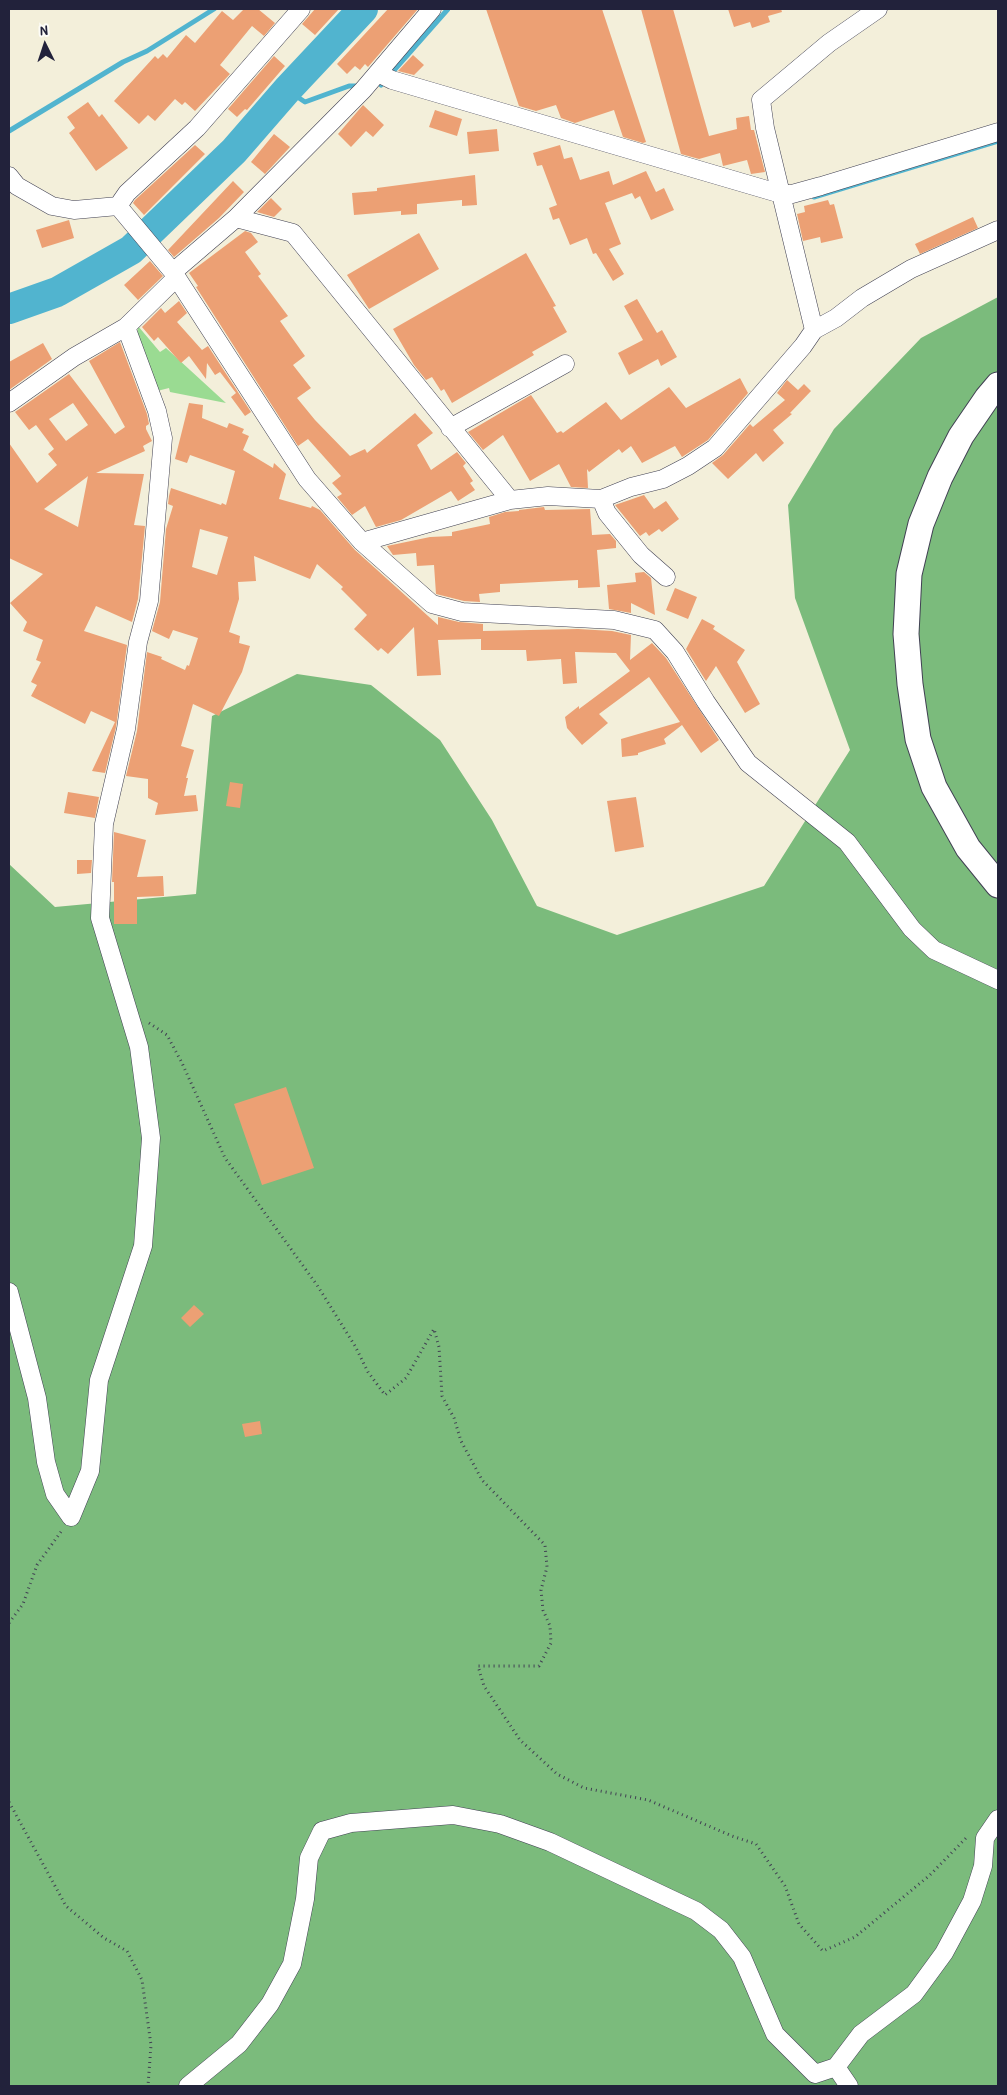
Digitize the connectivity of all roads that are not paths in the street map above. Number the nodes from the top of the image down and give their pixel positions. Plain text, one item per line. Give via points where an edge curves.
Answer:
1 (301, 9) edge
2 (432, 9) edge
3 (878, 9) edge
4 (378, 79) junction
5 (998, 132) edge
6 (9, 176) edge
7 (782, 199) junction
8 (122, 210) junction
9 (236, 218) junction
10 (998, 230) edge
11 (175, 275) junction
12 (126, 327) junction
13 (814, 330) junction
14 (565, 364) dead end
15 (998, 386) edge
16 (9, 403) edge
17 (450, 428) junction
18 (601, 499) junction
19 (510, 500) junction
20 (362, 542) junction
21 (666, 577) dead end
22 (998, 885) edge
23 (998, 980) edge
24 (9, 1292) edge
25 (998, 1819) edge
26 (836, 2067) junction
27 (188, 2086) edge
28 (849, 2086) edge

1 - 8 street via 197,128 127,194
2 - 4 street
3 - 7 street via 829,43 761,100
4 - 7 street
4 - 9 street
5 - 7 street
6 - 8 street via 17,186 52,206 74,210
7 - 13 street
8 - 11 street
9 - 11 street
9 - 17 street via 293,233
10 - 13 street via 911,269
11 - 12 street
11 - 20 street via 307,479
12 - 16 street via 74,357
12 - 24 street via 150,388 163,438 149,600 138,642 126,729 104,824 100,918 139,1047 151,1138 143,1246 99,1380 90,1471 71,1517 55,1494 46,1462 37,1398
13 - 18 street via 715,448 663,479
14 - 17 street
15 - 22 street via 961,436 940,477 922,524 909,574 906,634 918,739 934,787 968,848
17 - 19 street
18 - 19 street via 548,496
18 - 21 street via 607,513 641,555
19 - 20 street
20 - 23 street via 432,604 462,612 614,620 655,630 675,652 748,763 847,842 912,929 934,950
25 - 26 street via 985,1838 983,1866 972,1901 944,1954 914,1994 861,2034
26 - 27 street via 815,2074 775,2034 742,1957 721,1930 696,1911 550,1842 500,1824 453,1815 351,1822 322,1831 309,1858 305,1900 292,1964 270,2004 239,2044
26 - 28 street

